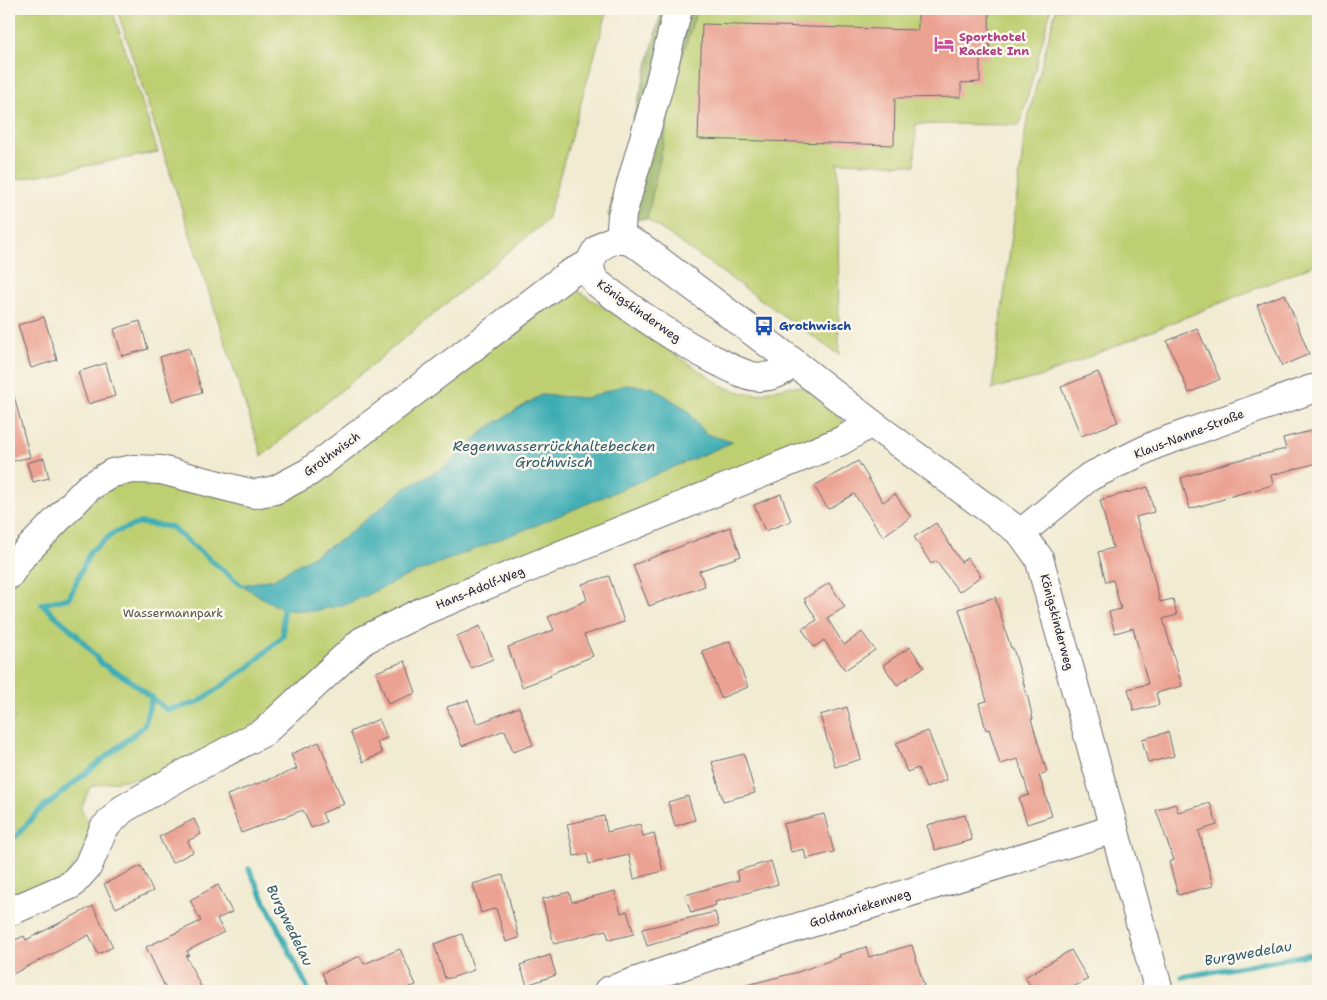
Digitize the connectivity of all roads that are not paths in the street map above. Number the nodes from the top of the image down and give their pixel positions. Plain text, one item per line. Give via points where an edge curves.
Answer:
1 (678, 9) edge
2 (620, 240) junction
3 (589, 264) junction
4 (793, 362) junction
5 (1318, 389) edge
6 (871, 423) junction
7 (1021, 533) junction
8 (9, 575) edge
9 (1114, 829) junction
10 (9, 912) edge
11 (608, 991) edge
12 (1159, 991) edge

1 - 2 street via 622,215
2 - 3 street, Königskinderweg via 594,253
2 - 4 street, Königskinderweg via 641,247
3 - 4 street, Königskinderweg via 596,283 676,338 732,368 747,375 772,376
3 - 8 street, Grothwisch via 569,274 309,472 275,490 254,494 162,470 134,469 112,473 88,488 22,556
4 - 6 street, Königskinderweg
5 - 7 street, Klaus-Nanne-Straße via 1157,444 1088,477
6 - 7 street, Königskinderweg
6 - 10 street, Hans-Adolf-Weg via 841,441 423,611 362,641 264,732 123,809 104,828 88,866 71,884
7 - 9 street, Königskinderweg via 1039,558
9 - 11 street, Goldmariekenweg via 762,938
9 - 12 street, Königskinderweg

